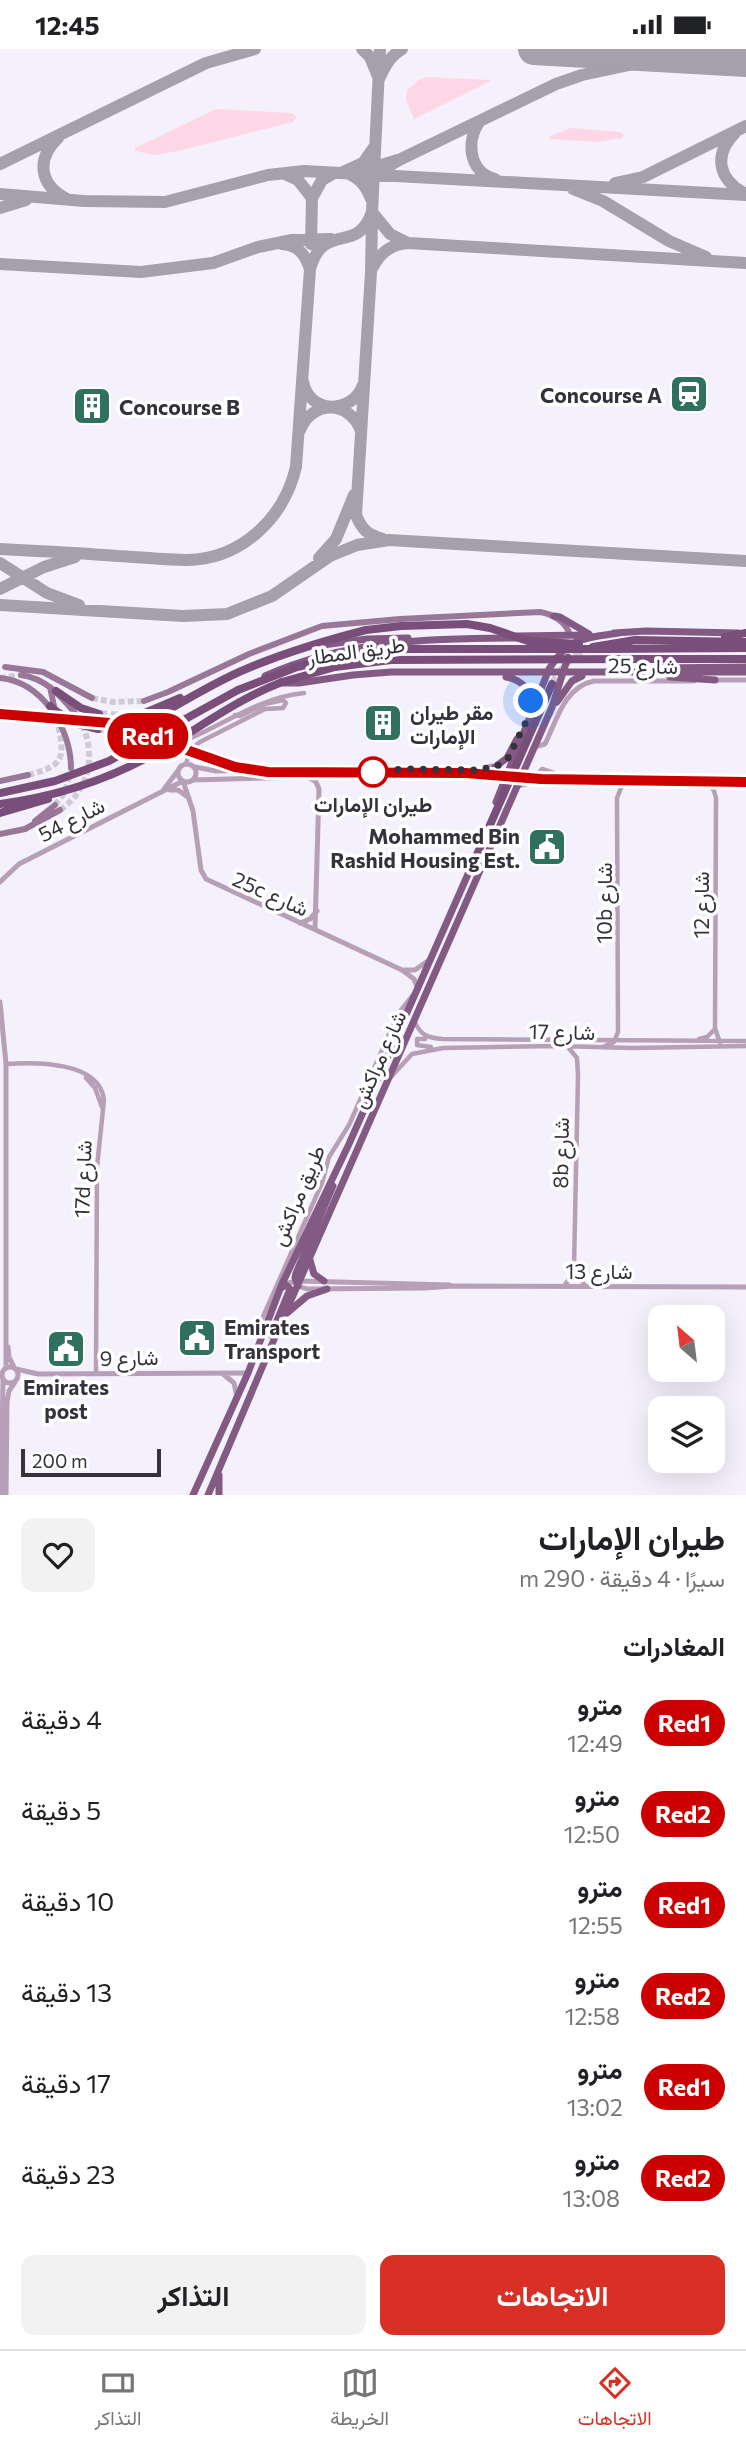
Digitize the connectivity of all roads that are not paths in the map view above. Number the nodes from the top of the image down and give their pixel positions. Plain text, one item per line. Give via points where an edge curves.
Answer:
1 (554, 616) junction
2 (619, 633) junction
3 (746, 633) edge
4 (590, 635) junction
5 (497, 638) junction
6 (654, 640) junction
7 (416, 641) junction
8 (746, 642) edge
9 (570, 643) junction
10 (593, 647) tunnel mouth
11 (746, 648) edge
12 (606, 649) junction
13 (295, 651) junction
14 (562, 653) junction
15 (746, 659) edge
16 (552, 665) junction
17 (5, 667) dead end
18 (746, 667) edge
19 (28, 669) junction
20 (565, 670) junction
21 (640, 671) junction
22 (653, 672) junction
23 (746, 672) edge
24 (436, 673) junction
25 (592, 673) junction
26 (485, 674) junction
27 (547, 674) junction
28 (21, 675) tunnel mouth
29 (32, 677) junction
30 (0, 678) edge
31 (715, 680) junction
32 (746, 680) edge
33 (282, 683) junction
34 (552, 684) tunnel mouth
35 (53, 689) junction
36 (238, 690) junction
37 (304, 693) dead end
38 (92, 698) tunnel mouth
39 (144, 701) tunnel mouth
40 (52, 708) junction
41 (552, 708) junction
42 (75, 713) tunnel mouth
43 (99, 714) tunnel mouth
44 (235, 715) junction
45 (148, 716) tunnel mouth
46 (98, 729) tunnel mouth
47 (522, 729) junction
48 (534, 747) junction
49 (163, 749) junction
50 (187, 764) junction
51 (195, 767) junction
52 (495, 767) junction
53 (71, 768) tunnel mouth
54 (333, 768) tunnel mouth
55 (402, 769) tunnel mouth
56 (179, 770) junction
57 (508, 773) junction
58 (28, 775) tunnel mouth
59 (333, 776) tunnel mouth
60 (407, 776) tunnel mouth
61 (308, 777) junction
62 (746, 778) edge
63 (574, 780) junction
64 (0, 781) edge
65 (183, 781) junction
66 (192, 781) junction
67 (538, 781) junction
68 (623, 783) junction
69 (83, 784) junction
70 (709, 784) junction
71 (746, 785) edge
72 (515, 787) junction
73 (162, 791) junction
74 (0, 793) edge
75 (189, 797) junction
76 (0, 804) edge
77 (58, 808) tunnel mouth
78 (0, 813) edge
79 (0, 833) edge
80 (475, 859) junction
81 (0, 882) edge
82 (317, 912) junction
83 (300, 923) junction
84 (315, 929) junction
85 (432, 958) junction
86 (402, 970) junction
87 (417, 991) junction
88 (0, 1002) edge
89 (414, 1020) junction
90 (619, 1025) junction
91 (715, 1028) junction
92 (443, 1039) junction
93 (615, 1040) junction
94 (627, 1040) junction
95 (692, 1041) junction
96 (719, 1041) junction
97 (746, 1043) edge
98 (566, 1046) junction
99 (724, 1047) junction
100 (443, 1048) junction
101 (601, 1048) junction
102 (6, 1064) junction
103 (389, 1078) junction
104 (333, 1177) junction
105 (3, 1190) edge
106 (3, 1253) edge
107 (310, 1258) junction
108 (574, 1266) junction
109 (298, 1283) junction
110 (326, 1285) junction
111 (281, 1286) junction
112 (564, 1286) junction
113 (585, 1286) junction
114 (746, 1287) edge
115 (284, 1316) junction
116 (6, 1333) junction
117 (261, 1342) junction
118 (271, 1346) junction
119 (6, 1368) junction
120 (15, 1368) junction
121 (96, 1373) junction
122 (220, 1373) junction
123 (248, 1373) junction
124 (38, 1374) junction
125 (3, 1379) junction
126 (16, 1381) junction
127 (237, 1398) junction
128 (211, 1456) junction
129 (220, 1466) junction
130 (4, 1495) edge
131 (194, 1495) edge
132 (208, 1495) edge
133 (219, 1495) edge

1 - 4 main road
1 - 9 main road via 567,627
1 - 39 main road via 536,612 322,626
2 - 3 main road
2 - 4 main road
2 - 9 main road
3 - 6 highway
4 - 9 main road
5 - 7 main road
5 - 9 main road
5 - 14 main road via 546,639
6 - 8 highway
6 - 10 highway
7 - 13 main road via 367,639
7 - 36 main road via 314,657
9 - 14 main road
9 - 20 main road, شارع مراكش
11 - 12 highway, طريق المطار
12 - 13 highway, bridge via 528,641 467,624 366,630
12 - 36 highway, طريق المطار, bridge via 376,651 296,667
13 - 45 highway
14 - 16 main road
14 - 20 main road
15 - 33 highway, طريق المطار, bridge via 391,660 335,667
16 - 24 main road via 534,670
16 - 27 main road
17 - 19 main road
18 - 21 main road
19 - 29 main road
19 - 38 main road
20 - 25 main road
20 - 27 main road
20 - 41 main road, شارع مراكش
21 - 22 main road
21 - 25 main road
22 - 23 main road
22 - 31 main road
24 - 26 main road
24 - 33 main road
25 - 41 main road via 572,681
26 - 27 main road
26 - 47 main road via 514,679 527,689 531,705
27 - 57 main road
28 - 29 main road
29 - 35 main road
30 - 40 main road via 23,685
31 - 32 street, شارع 25
31 - 48 street, شارع 25 via 588,682 567,698 545,744
33 - 49 highway, طريق المطار via 243,699
34 - 80 highway
35 - 40 main road
35 - 42 main road
35 - 43 highway
36 - 74 highway, طريق المطار via 108,761 55,781
37 - 44 street via 268,700
40 - 46 highway via 78,724
40 - 53 main road via 67,740
41 - 48 main road, شارع مراكش
44 - 49 street
44 - 50 street via 273,702 286,703 200,742 190,750
47 - 52 main road via 508,758
47 - 57 main road
48 - 72 main road, شارع مراكش
49 - 69 highway, طريق المطار
50 - 51 street
50 - 56 street
51 - 54 street via 215,771
51 - 66 street
52 - 55 street
52 - 60 street via 498,773 490,779
56 - 65 street
56 - 73 street, شارع 54
57 - 80 main road, شارع مراكش
58 - 64 main road
59 - 61 street
61 - 66 street
61 - 82 street via 319,789
62 - 63 street
63 - 67 street
63 - 67 street via 542,769 537,772
63 - 68 street
65 - 66 street
65 - 73 street, شارع 54
65 - 75 street, 25c شارع
66 - 75 street, 25c شارع
67 - 72 street
68 - 70 street
68 - 90 street, 10b شارع via 617,798
69 - 76 highway, طريق المطار
69 - 78 highway via 65,794
70 - 71 street
70 - 91 street, شارع 12 via 716,799
72 - 89 main road, شارع مراكش
73 - 75 street via 177,790
73 - 81 street, شارع 54 via 19,863
75 - 83 street, 25c شارع via 206,879
77 - 79 main road
80 - 85 main road, شارع مراكش
82 - 83 street
82 - 84 street
83 - 84 street, 25c شارع
84 - 86 street, 25c شارع
85 - 86 street via 415,970
85 - 87 main road, شارع مراكش
86 - 87 street, 25c شارع via 414,979
87 - 104 main road, شارع مراكش
87 - 117 street, طريق مراكش via 398,1014 352,1119 329,1157 262,1319
88 - 102 street
89 - 92 street via 425,1036
89 - 103 main road, شارع مراكش
90 - 93 street, 10b شارع
90 - 94 street, 10b شارع
91 - 95 street via 707,1037
91 - 96 street, شارع 12
92 - 93 street, شارع 17
92 - 100 street via 422,1037 416,1041 419,1046
93 - 94 street, شارع 17
93 - 101 street
94 - 95 street, شارع 17
95 - 96 street, شارع 17
96 - 97 street, شارع 17
96 - 99 street, شارع 12
97 - 99 street, شارع 17
98 - 100 street, شارع 17
98 - 101 street, شارع 17
98 - 108 street, 8b شارع via 578,1063
99 - 101 street, شارع 17
100 - 103 street, شارع 17 via 412,1054
102 - 105 street
102 - 121 street, 17d شارع via 48,1063 78,1072 93,1079 104,1100 96,1167
103 - 107 main road, شارع مراكش
104 - 109 main road via 297,1271
104 - 111 main road, شارع مراكش
105 - 106 street
106 - 116 street
107 - 109 main road, شارع مراكش
107 - 110 main road via 314,1273
108 - 112 street, 8b شارع
108 - 113 street, 8b شارع
109 - 110 street, شارع 13 via 307,1289
109 - 111 street, شارع 13
109 - 115 main road, شارع مراكش
110 - 112 street, شارع 13
110 - 115 main road
111 - 117 main road, شارع مراكش
111 - 118 main road via 290,1289 271,1334
112 - 113 street, شارع 13
113 - 114 street, شارع 13
115 - 118 main road, شارع مراكش
116 - 119 street
116 - 120 street
117 - 123 main road, شارع مراكش
118 - 129 main road, شارع مراكش
119 - 120 street
119 - 125 street
120 - 124 street, شارع 9
120 - 126 street via 19,1373
121 - 122 street, شارع 9
121 - 124 street, شارع 9
122 - 123 street, شارع 9
122 - 127 street via 232,1380
123 - 127 main road, شارع مراكش
124 - 126 street, شارع 9
125 - 126 street
125 - 130 street
126 - 130 street via 7,1402
127 - 128 main road, شارع مراكش
128 - 131 main road, شارع مراكش
128 - 131 main road via 209,1470
129 - 132 main road, شارع مراكش
129 - 133 main road

